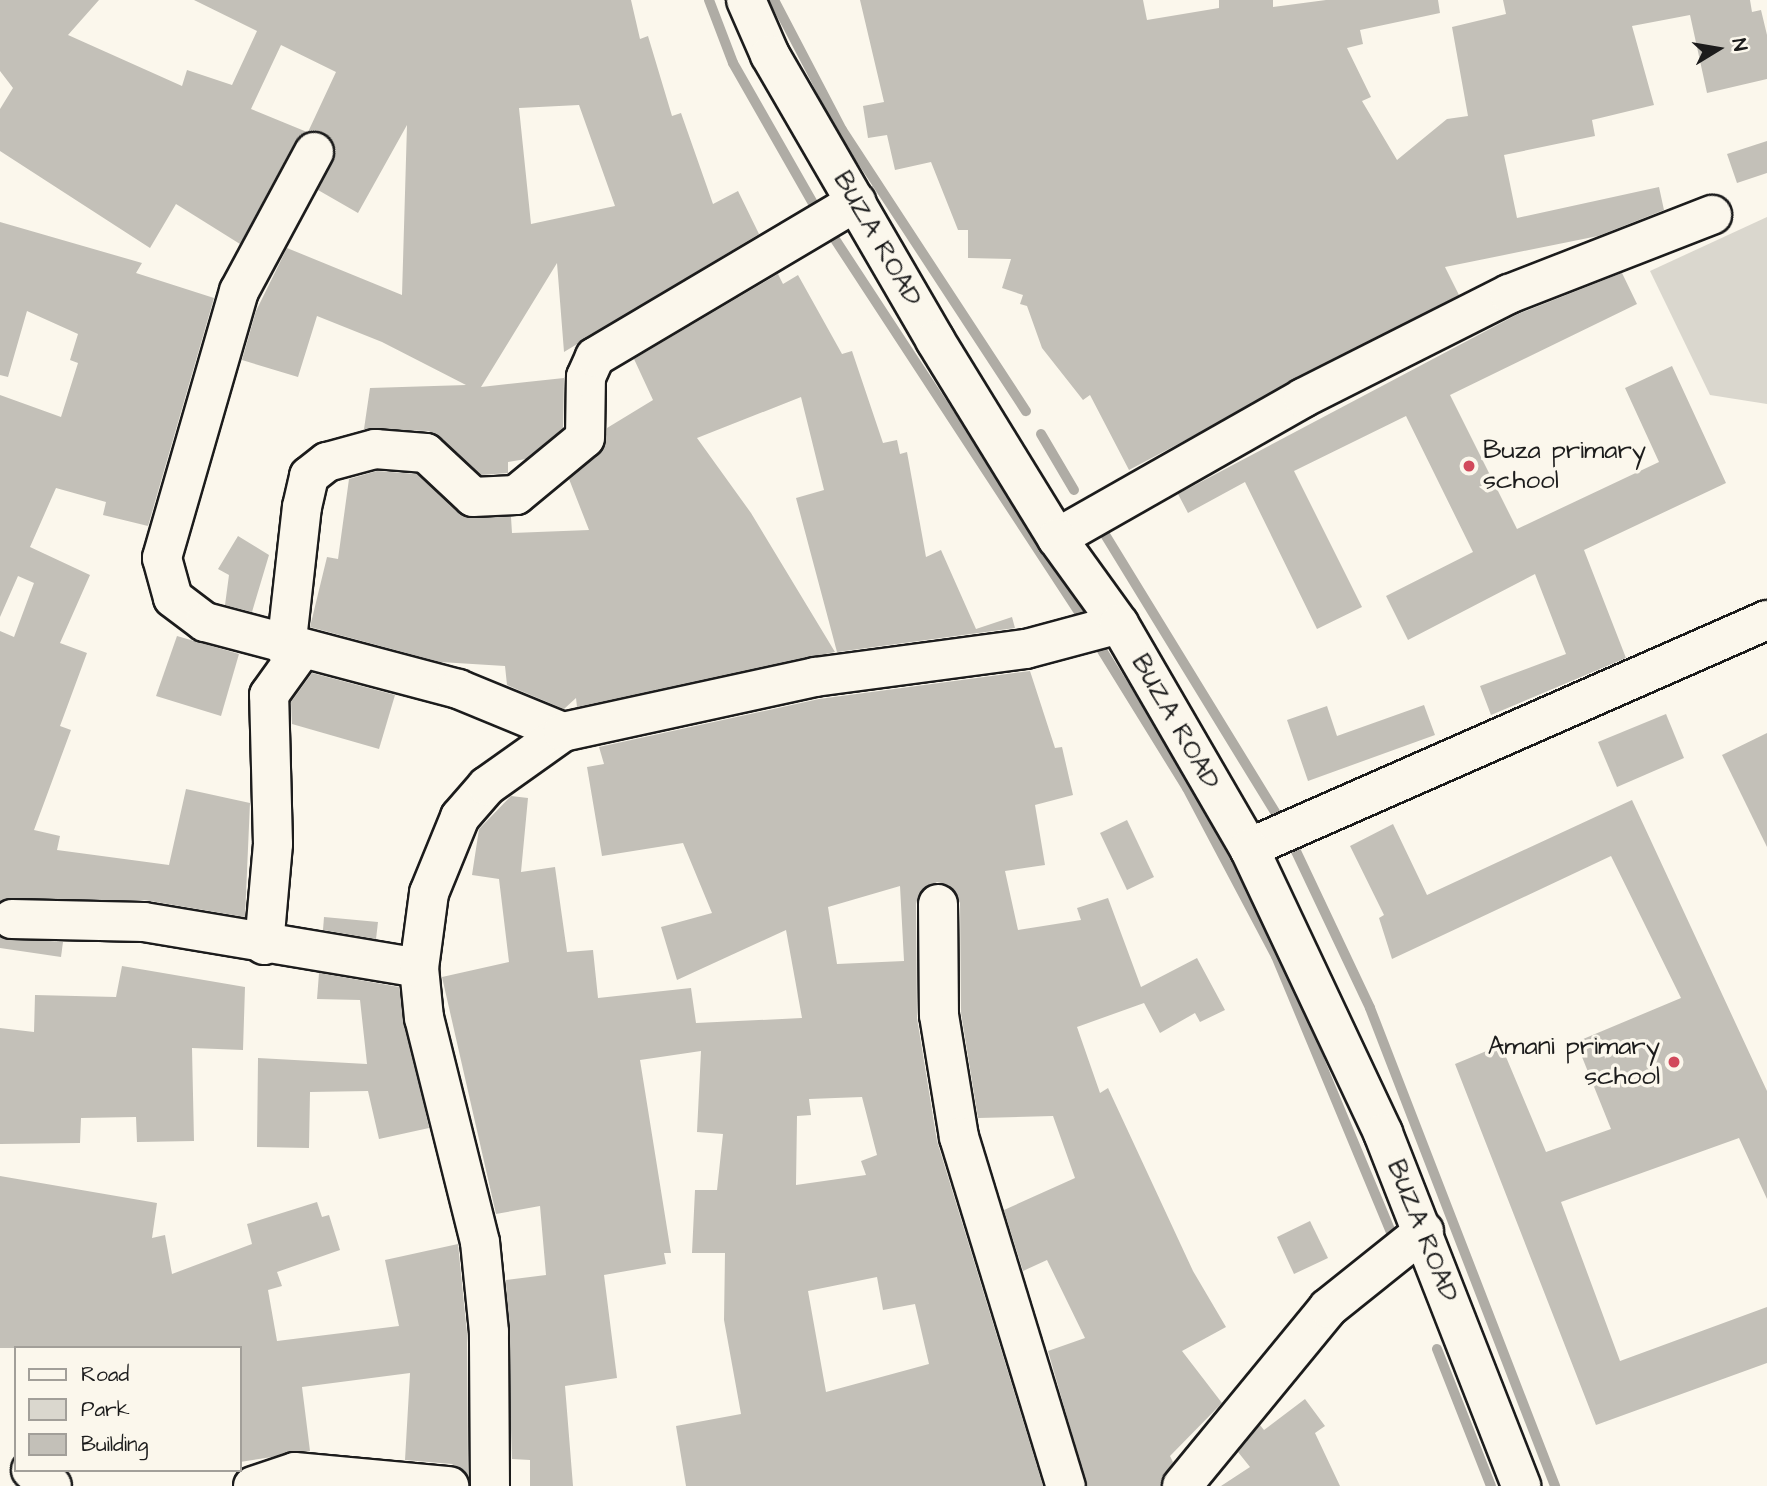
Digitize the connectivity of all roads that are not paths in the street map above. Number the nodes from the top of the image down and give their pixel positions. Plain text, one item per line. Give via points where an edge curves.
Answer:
1 (746, 0) edge
2 (314, 152) dead end
3 (856, 202) junction
4 (1712, 215) dead end
5 (1057, 538) junction
6 (1767, 620) edge
7 (1119, 624) junction
8 (294, 649) junction
9 (563, 732) junction
10 (1249, 848) junction
11 (938, 904) dead end
12 (12, 919) dead end
13 (264, 945) junction
14 (419, 968) junction
15 (1424, 1231) junction
16 (34, 1472) edge
17 (52, 1486) edge
18 (253, 1486) edge
19 (449, 1486) edge
20 (490, 1486) edge
21 (1066, 1486) edge
22 (1182, 1486) edge
23 (1521, 1486) edge

1 - 3 street, BUZA ROAD
2 - 8 street via 239,290 162,558 166,582 183,609
3 - 5 street, BUZA ROAD
3 - 8 street via 595,357 586,377 585,438 516,495 473,497 426,453 376,449 327,462 309,476 302,507
4 - 5 street via 1509,294 1303,398
5 - 7 street, BUZA ROAD
6 - 10 street
7 - 9 street via 1026,649 815,677
7 - 10 street, BUZA ROAD
8 - 9 street via 458,689
8 - 13 street via 269,695 273,844
9 - 14 street via 487,786 460,817 429,893
10 - 15 street, BUZA ROAD
11 - 21 street via 939,1015 959,1137
12 - 13 street via 144,922
13 - 14 street
14 - 20 street via 424,1018 480,1242 489,1332
15 - 22 street via 1328,1308
15 - 23 street, BUZA ROAD
16 - 17 street
18 - 19 street via 295,1472

